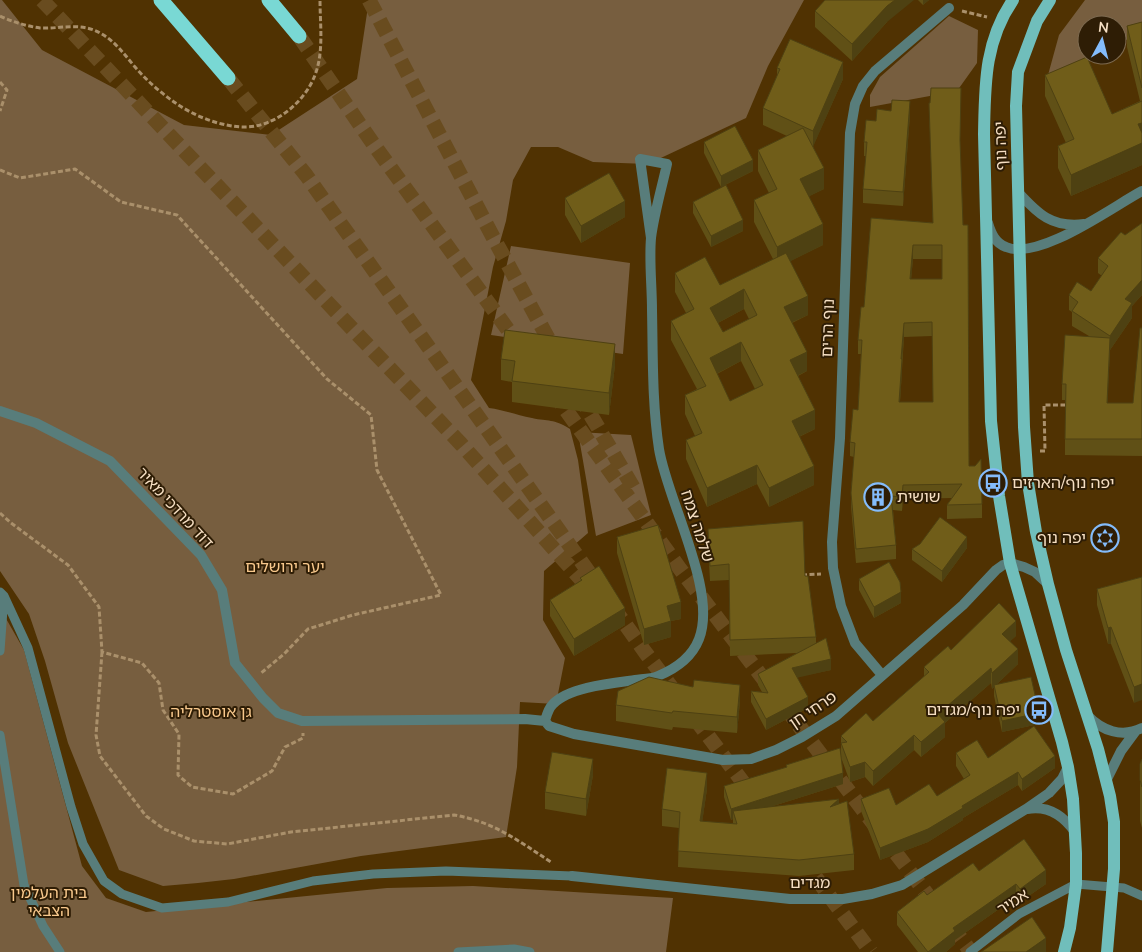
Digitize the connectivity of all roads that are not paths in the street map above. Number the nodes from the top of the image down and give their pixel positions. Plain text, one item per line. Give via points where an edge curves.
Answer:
1 (162, 0) edge
2 (269, 0) edge
3 (1013, 0) edge
4 (1050, 0) edge
5 (949, 8) road end
6 (299, 36) tunnel mouth
7 (228, 78) tunnel mouth
8 (1142, 191) edge
9 (1018, 192) junction
10 (988, 222) junction
11 (1087, 223) junction
12 (651, 238) junction
13 (1020, 250) junction
14 (0, 411) edge
15 (1010, 563) junction
16 (1048, 584) junction
17 (2, 594) edge
18 (0, 651) edge
19 (882, 675) junction
20 (1087, 715) junction
21 (545, 721) junction
22 (1138, 730) edge
23 (0, 735) edge
24 (1068, 767) junction
25 (1107, 779) junction
26 (1026, 809) junction
27 (1075, 832) junction
28 (572, 876) joint
29 (1076, 884) junction
30 (1113, 887) junction
31 (1142, 896) edge
32 (60, 952) edge
33 (458, 952) edge
34 (530, 952) edge
35 (970, 952) edge
36 (1064, 952) edge
37 (1107, 952) edge

1 - 7 highway
2 - 6 highway
3 - 10 main road, יפה נוף via 993,37 985,87
4 - 9 main road, יפה נוף via 1037,21 1018,72
5 - 19 street, נוף הרים via 875,71 863,86 855,104 850,133 840,438 832,542 841,606 855,643
8 - 11 street
9 - 11 street via 1053,222 1066,225
9 - 13 main road, יפה נוף
10 - 13 street via 997,241 1004,247
10 - 15 main road, יפה נוף via 991,420
11 - 13 street via 1049,243
12 - 12 street, שלמה צמח via 646,198 640,159 667,164
12 - 21 street, שלמה צמח via 654,406 660,451 698,580 702,604 699,639 690,656 657,676 566,695 551,706
13 - 16 main road, יפה נוף via 1024,436 1028,482
14 - 21 street, דוד מרדכי מאיר via 36,423 110,460 201,556 222,590 235,664 278,713 302,721
15 - 16 street via 1035,572
15 - 19 street, פרחי חן via 996,570 963,605
15 - 24 main road, יפה נוף
16 - 20 main road, יפה נוף
17 - 18 lane
17 - 28 lane via 28,648 83,844 104,881 122,894 162,908 228,902 313,881 373,874 446,870
19 - 21 street, פרחי חן via 836,716 802,737 751,759 723,760 574,734 550,726
20 - 22 street via 1108,731
20 - 25 main road, יפה נוף
22 - 25 street via 1121,751
23 - 32 lane via 24,885 43,926
24 - 26 street, מגדים via 1052,790
24 - 27 main road, יפה נוף
25 - 30 main road, יפה נוף via 1114,822
26 - 27 street via 1052,811
26 - 28 street, מגדים via 902,885 842,899 790,899
27 - 29 main road, יפה נוף
29 - 30 lane
29 - 35 lane, אמיר via 1019,914
29 - 36 main road, יפה נוף
30 - 31 lane
30 - 37 main road, יפה נוף
33 - 34 lane via 514,949

